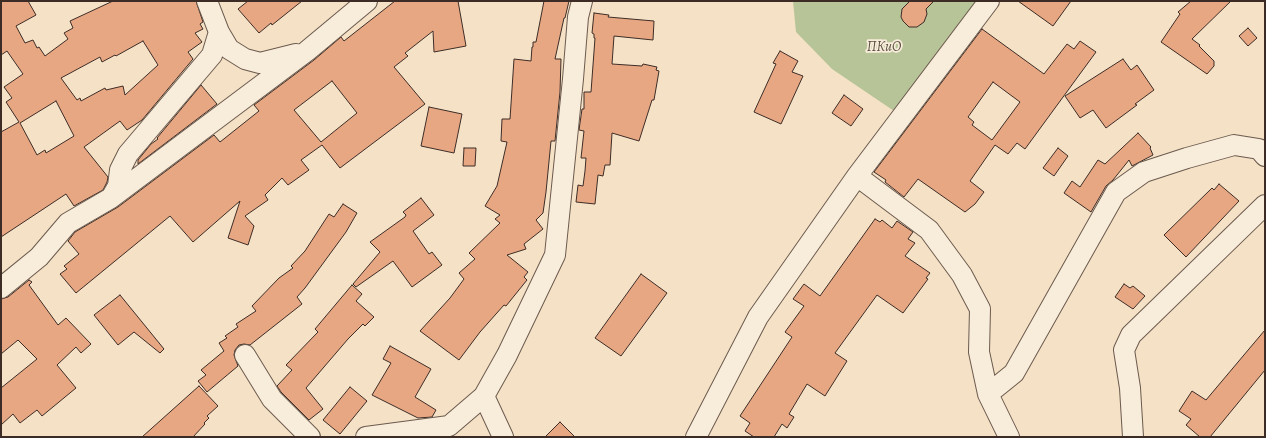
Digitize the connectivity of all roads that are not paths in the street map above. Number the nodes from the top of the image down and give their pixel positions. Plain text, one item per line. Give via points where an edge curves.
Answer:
1 (207, 1) edge
2 (367, 1) edge
3 (582, 1) edge
4 (989, 1) edge
5 (219, 32) junction
6 (307, 51) junction
7 (1265, 156) edge
8 (857, 176) junction
9 (111, 198) junction
10 (1265, 205) edge
11 (1, 288) edge
12 (245, 355) dead end
13 (988, 394) junction
14 (484, 396) junction
15 (449, 432) edge
16 (310, 437) edge
17 (366, 437) edge
18 (503, 437) edge
19 (696, 437) edge
20 (1009, 437) edge
21 (1133, 437) edge

1 - 5 street
2 - 6 street
3 - 14 street via 578,17 574,79 554,255 507,355
4 - 8 street
5 - 6 street via 229,49 245,60 260,63
5 - 9 street via 212,55 128,154 120,170 118,186
6 - 9 street
7 - 13 street via 1259,149 1234,145 1144,172 1116,192 1014,373
8 - 13 street via 929,230 962,275 980,309 979,352
8 - 19 street via 758,318
9 - 11 street via 68,223 38,257
10 - 21 street via 1131,335 1124,350 1130,388
12 - 16 street via 272,398
13 - 20 street
14 - 15 street
14 - 18 street
15 - 17 street

